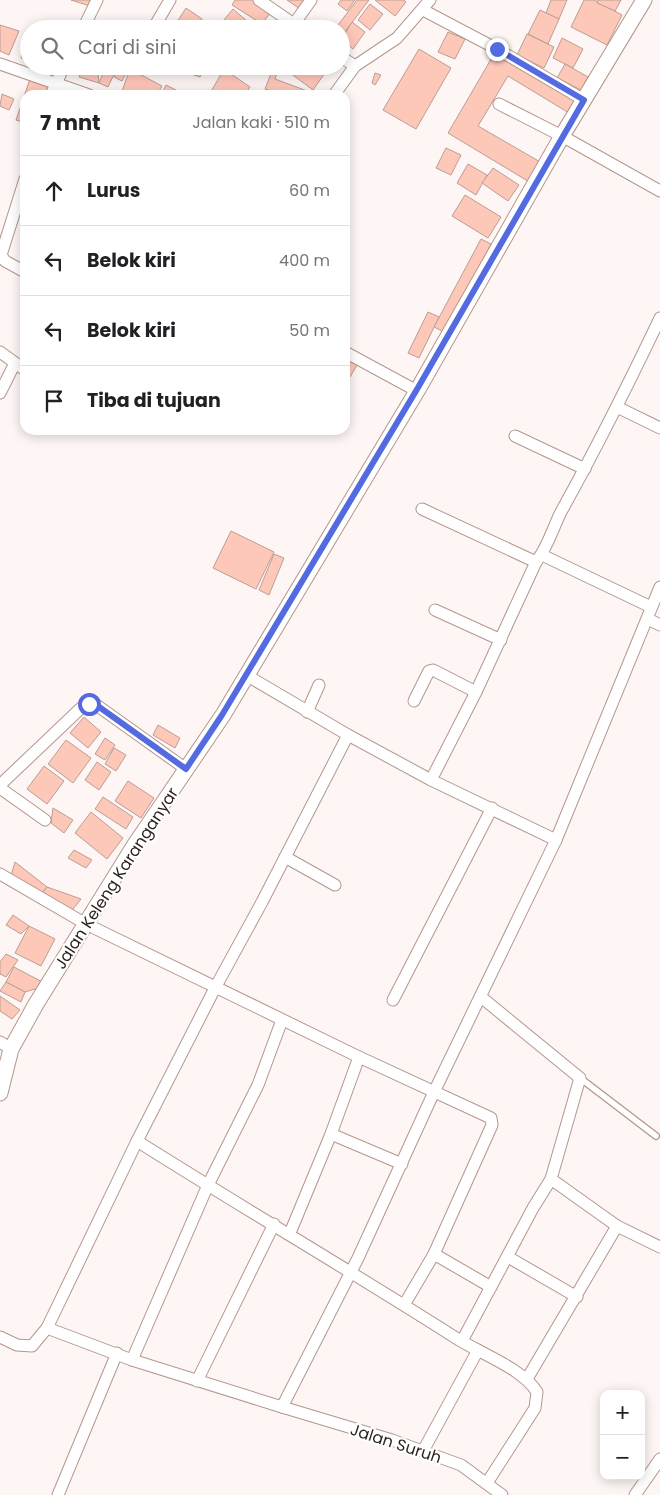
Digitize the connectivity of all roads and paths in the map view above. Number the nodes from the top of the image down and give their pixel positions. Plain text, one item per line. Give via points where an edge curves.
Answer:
1 (97, 0) edge
2 (170, 0) edge
3 (259, 0) edge
4 (312, 0) edge
5 (430, 0) edge
6 (644, 0) edge
7 (422, 10) junction
8 (87, 20) edge
9 (158, 20) edge
10 (288, 20) edge
11 (300, 20) edge
12 (350, 62) edge
13 (0, 64) edge
14 (355, 66) junction
15 (20, 73) edge
16 (350, 73) edge
17 (23, 75) edge
18 (60, 75) edge
19 (348, 75) edge
20 (53, 89) edge
21 (338, 90) edge
22 (584, 100) junction
23 (499, 104) dead end
24 (562, 136) junction
25 (660, 191) edge
26 (20, 196) edge
27 (20, 269) edge
28 (660, 318) edge
29 (0, 352) edge
30 (350, 355) edge
31 (15, 363) junction
32 (20, 366) edge
33 (416, 391) junction
34 (0, 393) edge
35 (617, 407) junction
36 (660, 428) edge
37 (515, 436) dead end
38 (585, 469) junction
39 (422, 510) dead end
40 (539, 558) junction
41 (660, 587) edge
42 (651, 607) junction
43 (435, 610) dead end
44 (648, 619) junction
45 (660, 625) edge
46 (501, 640) junction
47 (246, 675) junction
48 (319, 685) dead end
49 (476, 692) junction
50 (414, 701) dead end
51 (307, 712) junction
52 (348, 735) junction
53 (186, 769) junction
54 (431, 780) junction
55 (0, 786) edge
56 (492, 808) junction
57 (45, 820) dead end
58 (556, 840) junction
59 (286, 857) junction
60 (0, 874) edge
61 (335, 885) dead end
62 (86, 924) junction
63 (215, 988) junction
64 (481, 997) junction
65 (393, 1000) dead end
66 (282, 1020) junction
67 (5, 1046) edge
68 (359, 1057) junction
69 (580, 1078) junction
70 (434, 1092) junction
71 (0, 1093) edge
72 (331, 1134) junction
73 (656, 1136) dead end
74 (137, 1141) junction
75 (402, 1164) junction
76 (551, 1179) junction
77 (208, 1185) junction
78 (274, 1224) junction
79 (617, 1226) junction
80 (290, 1233) junction
81 (660, 1247) edge
82 (434, 1254) junction
83 (508, 1257) junction
84 (350, 1270) junction
85 (491, 1287) junction
86 (577, 1297) junction
87 (404, 1305) junction
88 (47, 1328) junction
89 (0, 1337) edge
90 (462, 1342) junction
91 (478, 1350) junction
92 (117, 1354) junction
93 (132, 1360) junction
94 (527, 1379) junction
95 (197, 1381) junction
96 (282, 1407) junction
97 (423, 1451) junction
98 (660, 1459) edge
99 (487, 1483) junction
100 (58, 1495) edge
101 (502, 1495) edge
102 (635, 1495) edge

1 - 8 street
2 - 9 street
3 - 10 street
4 - 11 street
5 - 7 street
6 - 22 main road, Jalan Keleng Karanganyar
7 - 14 street via 397,38
7 - 22 street
12 - 14 street
13 - 15 street
14 - 16 street
17 - 20 street
18 - 20 street
19 - 21 street
22 - 24 main road, Jalan Keleng Karanganyar
23 - 24 street
24 - 25 street
24 - 33 main road, Jalan Keleng Karanganyar
26 - 27 street via 1,255
28 - 35 street
29 - 31 street
30 - 33 street
31 - 32 street
31 - 34 street
33 - 47 main road, Jalan Keleng Karanganyar
35 - 36 street
35 - 38 street
37 - 38 street
38 - 40 street
39 - 40 street
40 - 42 street
40 - 46 street
41 - 42 street
42 - 44 street
43 - 46 street
44 - 45 street
44 - 58 street
46 - 49 street
47 - 51 street
47 - 53 main road, Jalan Keleng Karanganyar
48 - 51 street
49 - 50 street via 433,670
49 - 54 street
51 - 52 street
52 - 54 street
52 - 59 street
53 - 55 street via 95,704 89,704
53 - 62 main road, Jalan Keleng Karanganyar
54 - 56 street
55 - 57 street
56 - 58 street
56 - 65 street
58 - 64 street
59 - 61 street
59 - 63 street
60 - 62 street
62 - 63 street
62 - 67 main road, Jalan Keleng Karanganyar
63 - 66 street
63 - 74 street
64 - 69 street
64 - 70 street
66 - 68 street
66 - 77 street via 258,1085
67 - 71 main road, Jalan Keleng Karanganyar
68 - 70 street
68 - 72 street
69 - 73 lane
69 - 76 street
70 - 75 street
70 - 82 street via 493,1120
72 - 75 street
72 - 80 street
74 - 77 street
74 - 88 street
75 - 84 street
76 - 79 street
76 - 83 street
77 - 78 street
77 - 93 street
78 - 80 street
78 - 95 street
79 - 81 street
79 - 86 street
80 - 84 street
82 - 85 street
82 - 87 street
83 - 85 street
83 - 86 street
84 - 87 street
84 - 96 street
85 - 90 street
86 - 94 street
87 - 90 street
88 - 89 street via 32,1346 17,1345
88 - 92 street, Jalan Suruh
90 - 91 street
91 - 94 street
91 - 97 street
92 - 93 street, Jalan Suruh
92 - 100 street
93 - 95 street, Jalan Suruh
94 - 99 street via 537,1392 535,1408
95 - 96 street, Jalan Suruh
96 - 97 street, Jalan Suruh
97 - 99 street, Jalan Suruh via 461,1465
98 - 102 street
99 - 101 street, Jalan Suruh

